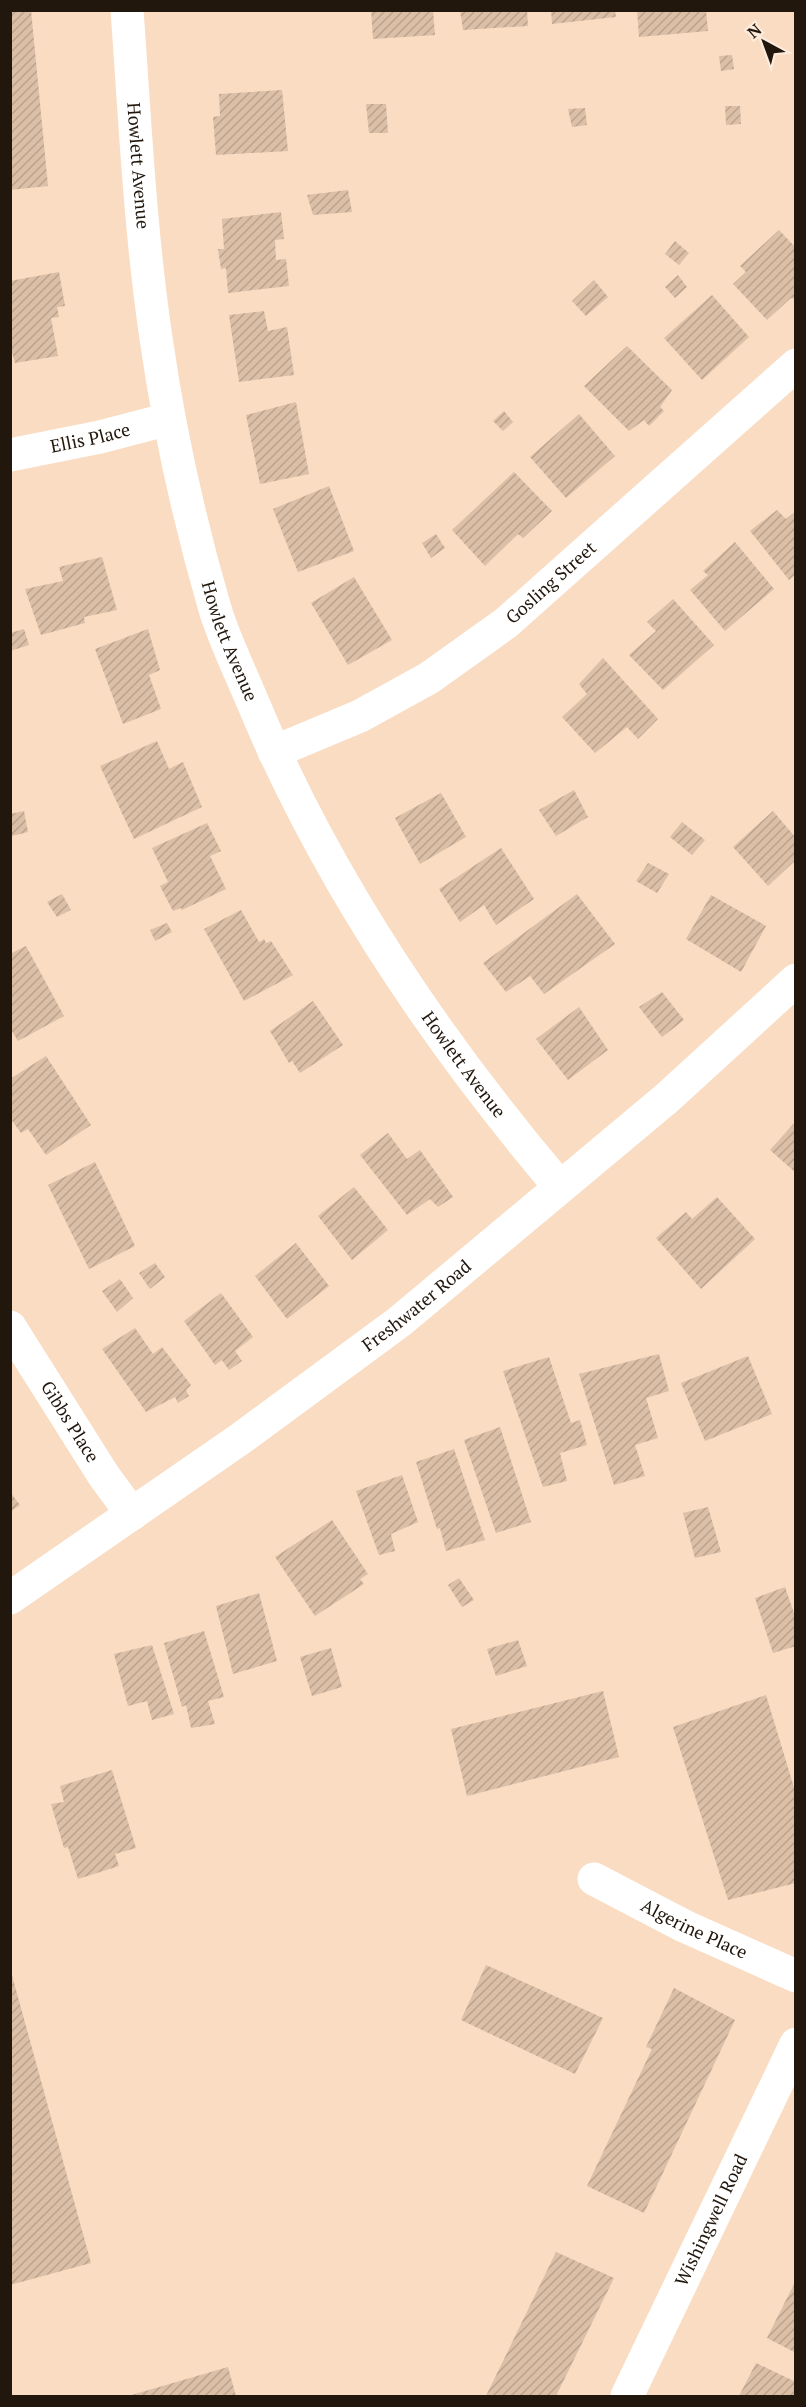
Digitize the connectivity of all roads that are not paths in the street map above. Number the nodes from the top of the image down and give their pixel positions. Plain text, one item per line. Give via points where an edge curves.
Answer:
1 (127, 10) edge
2 (795, 365) edge
3 (169, 419) junction
4 (10, 455) edge
5 (274, 752) junction
6 (795, 980) edge
7 (560, 1187) junction
8 (10, 1327) edge
9 (132, 1514) junction
10 (10, 1598) edge
11 (594, 1879) dead end
12 (795, 1976) edge
13 (795, 2044) edge
14 (627, 2397) edge

1 - 3 street, Howlett Avenue via 147,266
2 - 5 street, Gosling Street via 506,623 429,678 360,716
3 - 4 street, Ellis Place
3 - 5 street, Howlett Avenue via 216,613
5 - 7 street, Howlett Avenue via 331,863 396,966 485,1097
6 - 7 street, Freshwater Road via 668,1098
7 - 9 street, Freshwater Road via 399,1322
8 - 9 street, Gibbs Place
9 - 10 street, Freshwater Road
11 - 12 street, Algerine Place via 684,1926
13 - 14 street, Wishingwell Road

